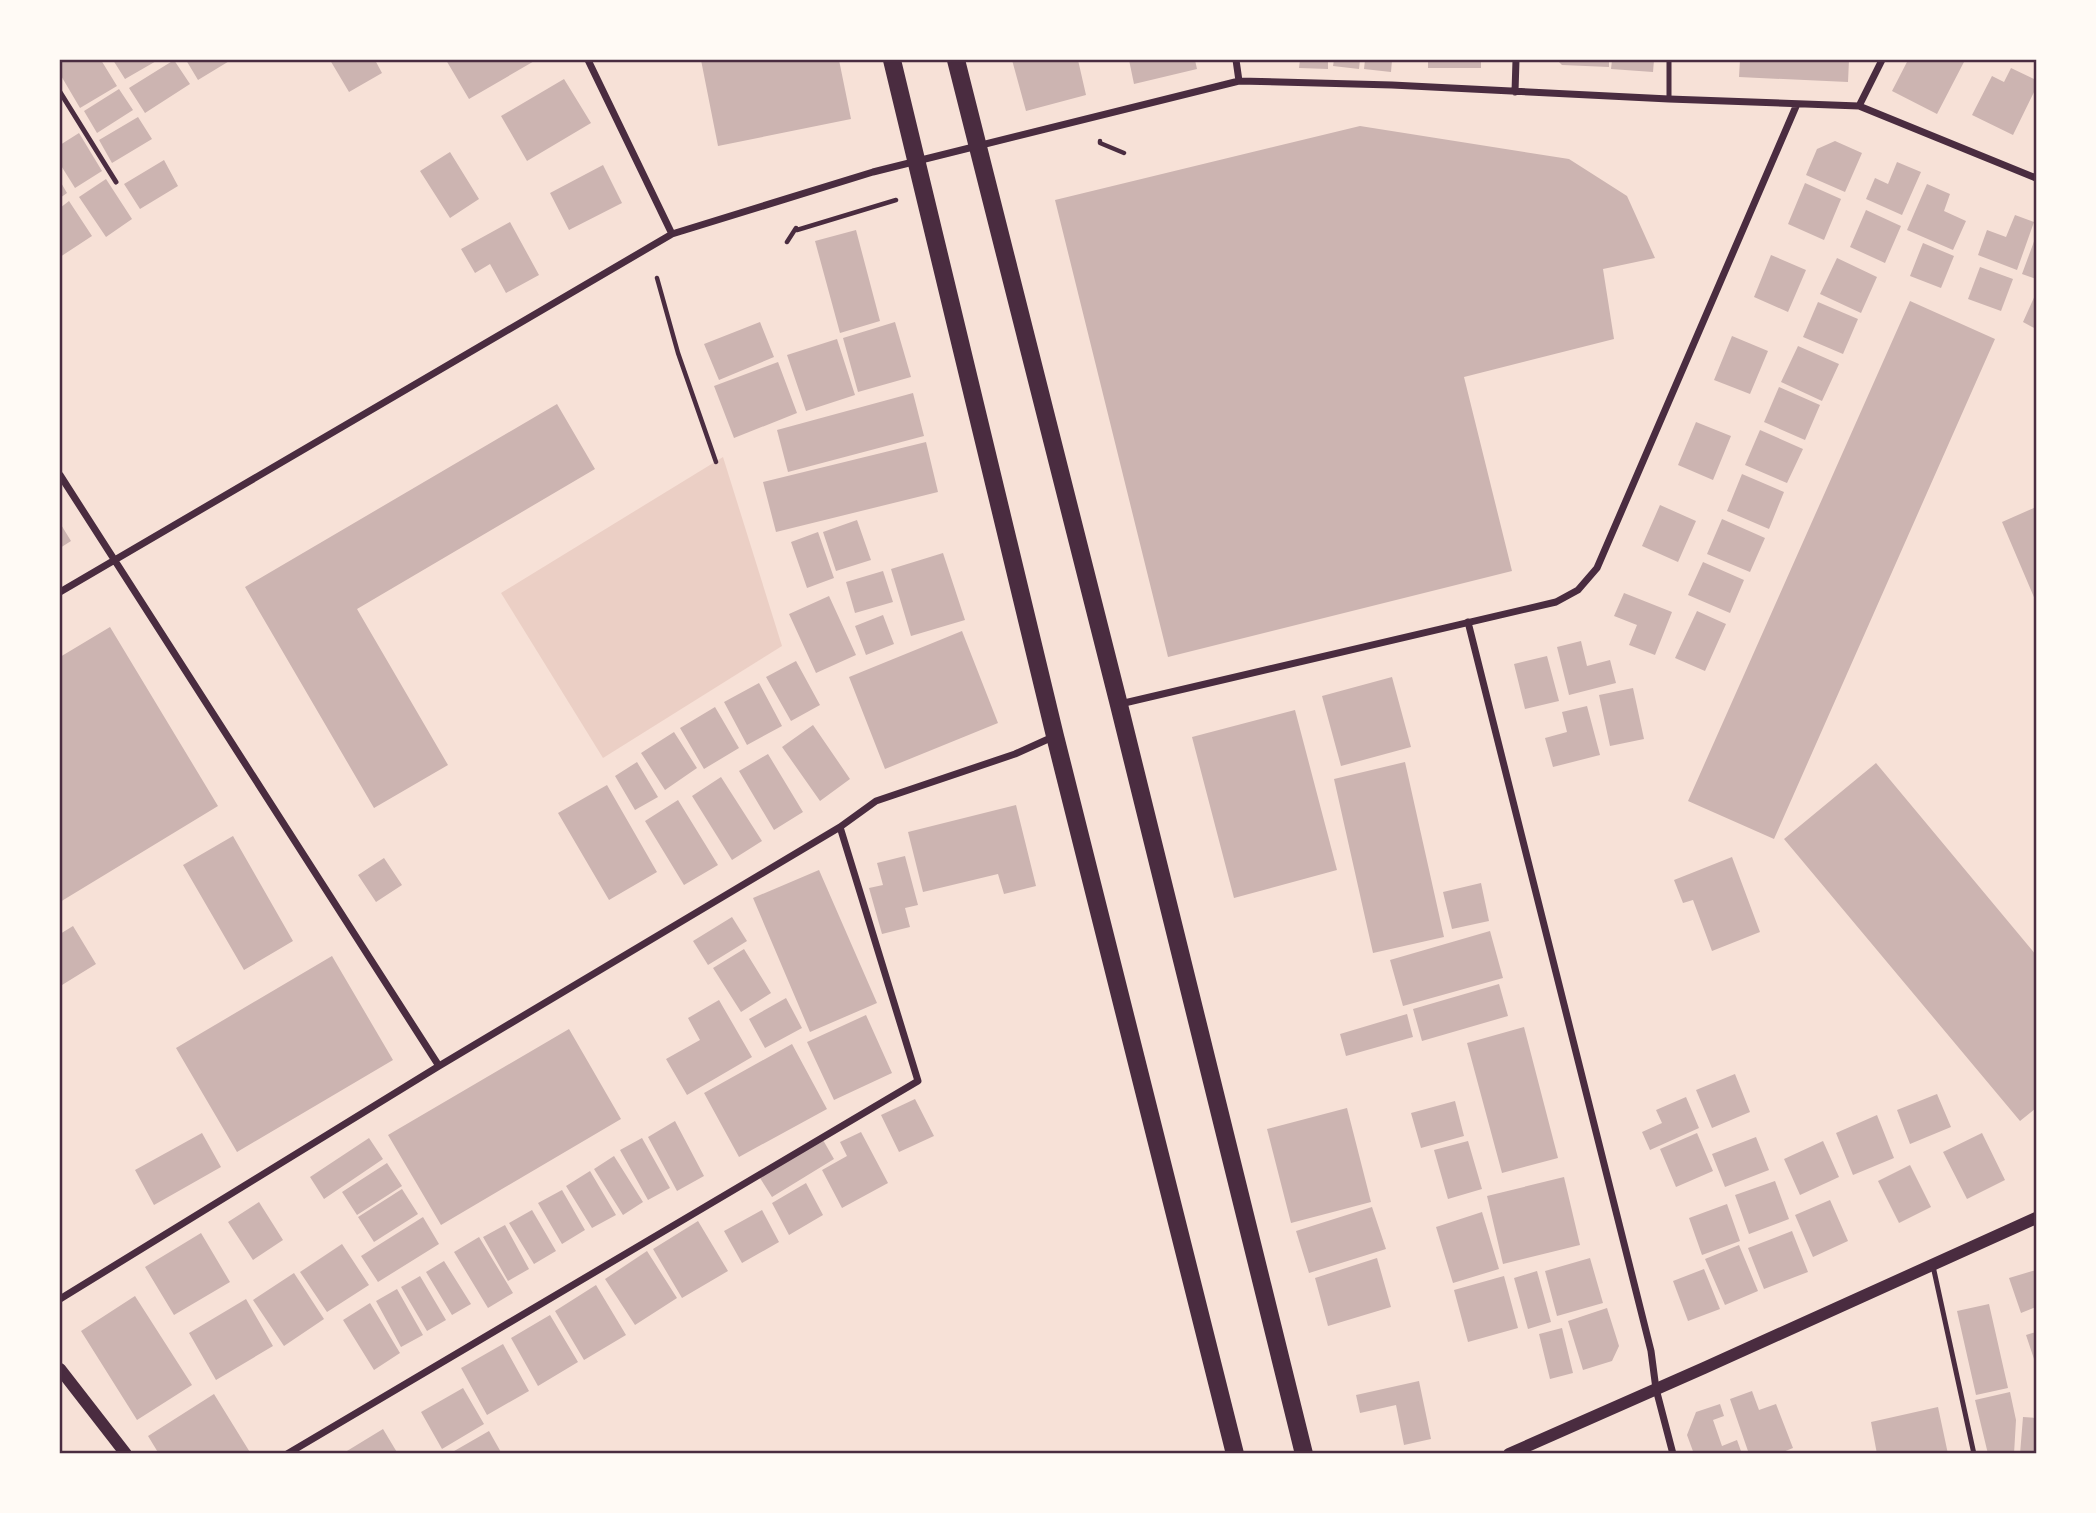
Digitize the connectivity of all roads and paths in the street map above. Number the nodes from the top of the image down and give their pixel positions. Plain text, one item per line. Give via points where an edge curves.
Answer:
1 (588, 60) edge
2 (892, 60) edge
3 (956, 60) edge
4 (1236, 60) edge
5 (1516, 60) edge
6 (1669, 60) edge
7 (1882, 60) edge
8 (1240, 81) junction
9 (60, 92) edge
10 (1515, 92) junction
11 (1669, 99) junction
12 (1797, 104) junction
13 (1859, 106) junction
14 (977, 145) junction
15 (917, 161) junction
16 (2036, 178) edge
17 (116, 182) dead end
18 (860, 211) dead end
19 (796, 230) dead end
20 (672, 234) junction
21 (657, 278) dead end
22 (716, 462) dead end
23 (60, 475) edge
24 (113, 559) junction
25 (60, 592) edge
26 (1468, 622) junction
27 (1119, 705) junction
28 (1055, 736) junction
29 (839, 827) junction
30 (439, 1066) junction
31 (2036, 1218) edge
32 (1933, 1266) junction
33 (60, 1299) edge
34 (60, 1369) edge
35 (1656, 1389) junction
36 (126, 1454) edge
37 (287, 1454) edge
38 (1235, 1454) edge
39 (1304, 1454) edge
40 (1508, 1454) edge
41 (1673, 1454) edge
42 (1974, 1454) edge

1 - 20 street
2 - 15 main road
3 - 14 main road
4 - 8 street
5 - 10 street
6 - 11 lane
7 - 13 street
8 - 10 street
8 - 14 street
9 - 17 lane
10 - 11 street
11 - 12 street
12 - 13 street
12 - 26 street via 1597,568 1578,590 1556,602
13 - 16 street
14 - 15 street
14 - 27 main road
15 - 20 street
15 - 28 main road
18 - 19 path
20 - 24 street
21 - 22 path
23 - 24 street
24 - 25 street
24 - 30 street
26 - 27 street
26 - 35 street via 1651,1351
27 - 39 main road
28 - 29 street via 876,801
28 - 38 main road
29 - 30 street
29 - 37 street via 918,1081
30 - 33 street
31 - 32 street
32 - 35 street
32 - 42 lane
34 - 36 street
35 - 40 street
35 - 41 street

